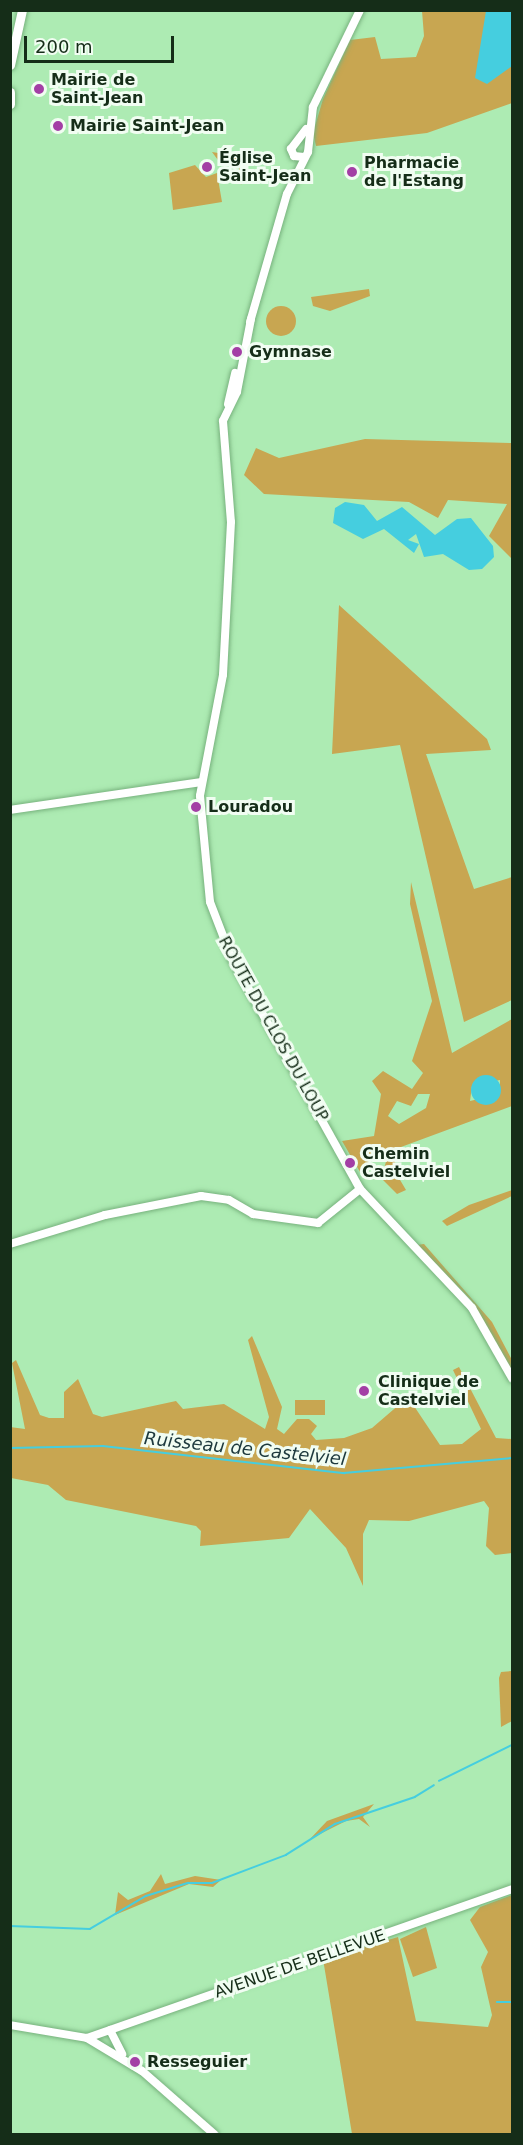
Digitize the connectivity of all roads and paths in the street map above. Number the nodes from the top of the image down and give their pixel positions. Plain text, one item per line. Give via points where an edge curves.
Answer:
1 (22, 10) edge
2 (360, 10) edge
3 (11, 60) edge
4 (308, 125) junction
5 (298, 142) junction
6 (307, 146) junction
7 (294, 156) junction
8 (304, 157) junction
9 (295, 171) junction
10 (201, 782) junction
11 (10, 810) edge
12 (360, 1189) junction
13 (10, 1244) edge
14 (513, 1377) edge
15 (513, 1889) edge
16 (10, 2025) edge
17 (111, 2034) junction
18 (87, 2038) junction
19 (104, 2046) junction
20 (125, 2057) junction
21 (214, 2134) edge

1 - 3 main road
2 - 4 street via 320,86
4 - 5 street
4 - 6 street
5 - 6 street
5 - 7 street via 291,149
6 - 8 street
7 - 8 street
7 - 9 street
8 - 9 street
9 - 10 street, ROUTE DU CLOS DU LOUP via 223,421 231,522 223,675
10 - 11 street
10 - 12 street, ROUTE DU CLOS DU LOUP via 202,849 218,930
12 - 13 street via 318,1223 253,1214 223,1198 194,1196
12 - 14 street, ROUTE DU CLOS DU LOUP via 472,1308
15 - 17 street, AVENUE DE BELLEVUE
16 - 18 street
17 - 18 street, AVENUE DE BELLEVUE
17 - 19 street
17 - 20 street
18 - 19 street
19 - 20 street
20 - 21 street

